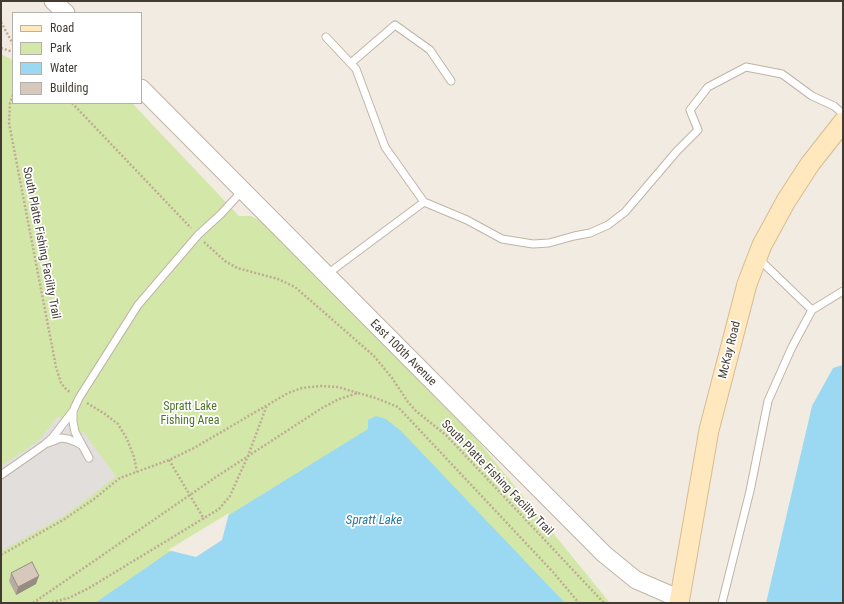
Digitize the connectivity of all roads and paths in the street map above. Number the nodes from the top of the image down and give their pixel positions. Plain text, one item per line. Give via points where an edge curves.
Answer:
1 (54, 1) edge
2 (65, 12) edge
3 (1, 22) edge
4 (326, 37) dead end
5 (12, 42) edge
6 (1, 48) edge
7 (12, 52) edge
8 (351, 64) junction
9 (451, 81) dead end
10 (142, 89) edge
11 (12, 98) edge
12 (73, 104) edge
13 (843, 114) edge
14 (843, 122) edge
15 (242, 191) junction
16 (424, 202) junction
17 (189, 226) dead end
18 (206, 244) dead end
19 (757, 257) junction
20 (326, 275) junction
21 (843, 291) edge
22 (812, 310) junction
23 (68, 392) dead end
24 (358, 393) junction
25 (88, 403) dead end
26 (268, 405) junction
27 (73, 410) junction
28 (44, 445) junction
29 (83, 447) junction
30 (248, 456) junction
31 (89, 458) dead end
32 (169, 460) junction
33 (137, 472) junction
34 (1, 475) edge
35 (190, 495) junction
36 (204, 519) junction
37 (1, 555) edge
38 (679, 601) edge
39 (33, 603) edge
40 (48, 603) edge
41 (580, 603) edge
42 (604, 603) edge
43 (722, 603) edge

1 - 2 street
3 - 5 path
4 - 8 lane
6 - 7 path
8 - 9 lane via 395,25 430,50
8 - 16 lane via 356,69 385,147
10 - 15 street, East 100th Avenue
11 - 23 path, South Platte Fishing Facility Trail via 9,123 56,367 61,383
12 - 17 path
13 - 16 lane via 782,74 746,67 708,87 690,110 698,130 625,212 608,225 590,233 549,243 533,244 502,239 467,220
14 - 19 main road, McKay Road via 810,164 786,201
15 - 20 street, East 100th Avenue
15 - 27 lane via 198,234 138,305
16 - 20 lane
18 - 42 path, South Platte Fishing Facility Trail via 237,268 278,279 295,287 365,348 385,368 416,411 447,436
19 - 22 lane
19 - 38 main road, McKay Road via 747,284 709,430
20 - 38 street, East 100th Avenue via 604,554 636,580
21 - 22 lane
22 - 43 lane via 768,401 750,491
24 - 26 path, South Platte Fishing Facility Trail via 332,387 302,388
24 - 30 path via 322,408
24 - 41 path, South Platte Fishing Facility Trail via 398,407
25 - 33 path via 118,424 127,439
26 - 30 path
26 - 32 path, South Platte Fishing Facility Trail
27 - 28 lane
27 - 29 lane via 75,432
28 - 29 lane via 61,438
28 - 34 lane
29 - 31 lane
30 - 35 path
30 - 36 path via 230,496 219,509
32 - 33 path, South Platte Fishing Facility Trail
32 - 35 path
33 - 37 path, South Platte Fishing Facility Trail via 120,478 63,520
35 - 36 path
35 - 39 path
36 - 40 path via 69,598

